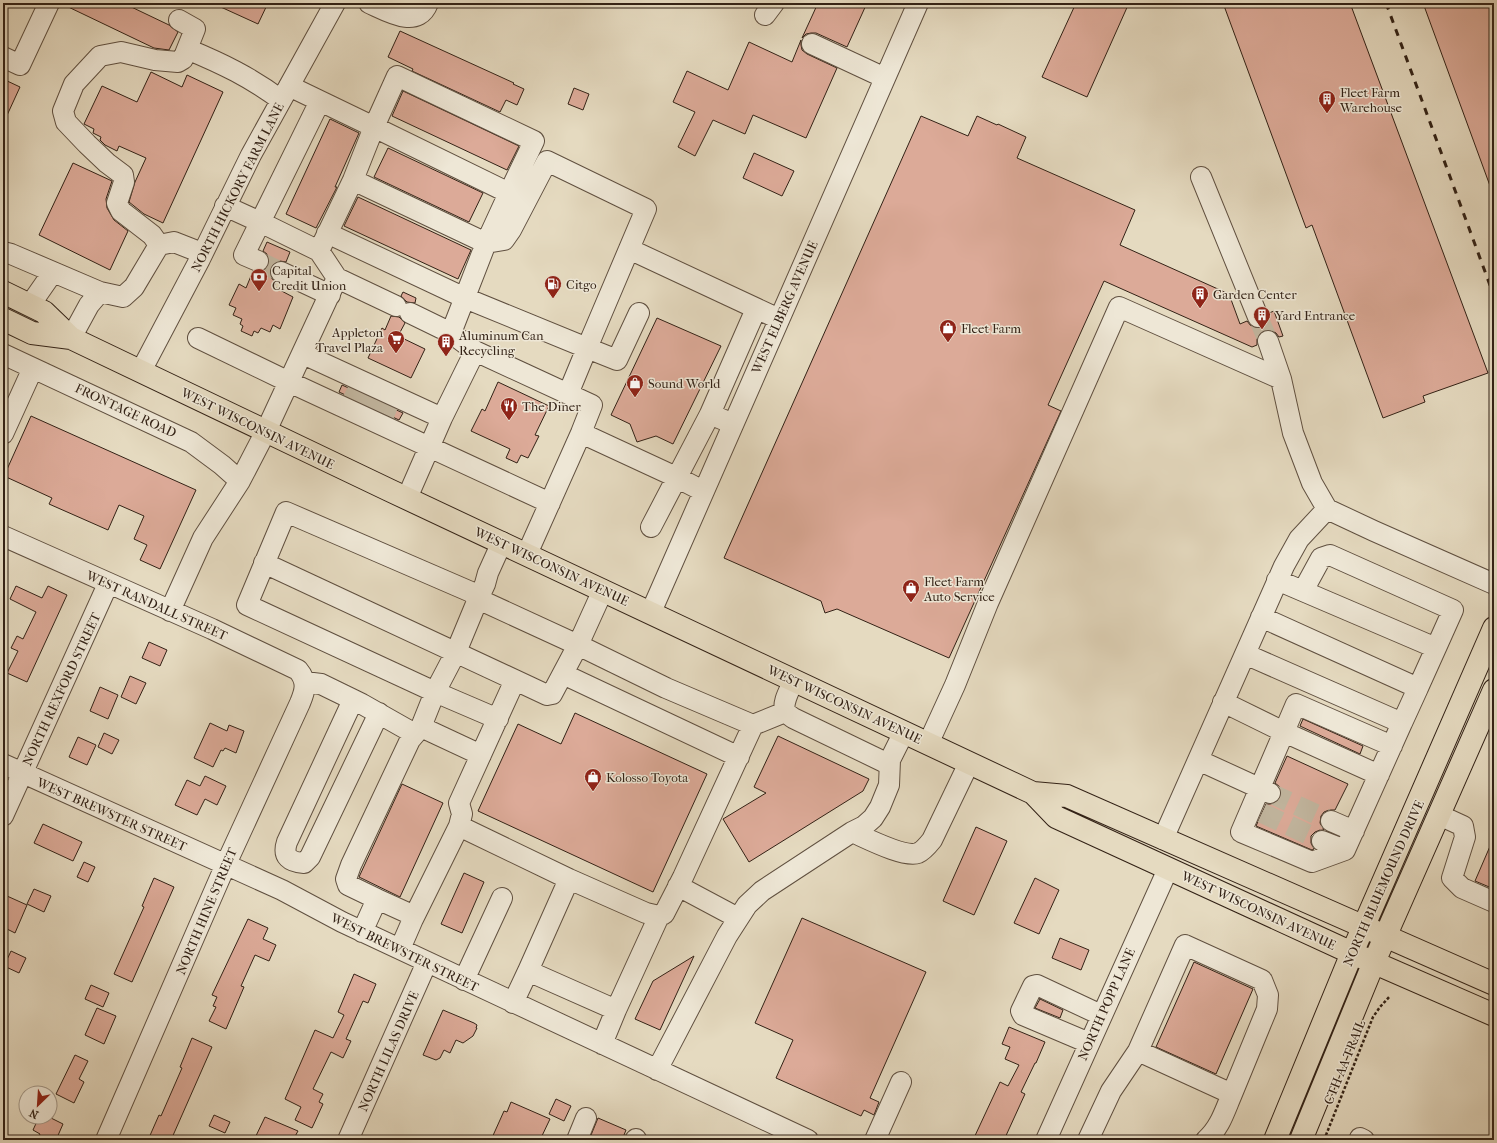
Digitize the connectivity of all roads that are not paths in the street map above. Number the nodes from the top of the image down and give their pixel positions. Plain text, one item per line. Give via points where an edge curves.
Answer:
1 (49, 3) edge
2 (335, 3) edge
3 (370, 3) edge
4 (428, 3) edge
5 (918, 3) edge
6 (179, 20) dead end
7 (812, 44) dead end
8 (187, 49) junction
9 (3, 57) edge
10 (885, 78) junction
11 (285, 93) junction
12 (320, 101) junction
13 (374, 127) junction
14 (1201, 177) dead end
15 (353, 180) junction
16 (509, 193) junction
17 (225, 206) junction
18 (260, 222) junction
19 (327, 233) junction
20 (486, 243) junction
21 (159, 245) junction
22 (629, 249) junction
23 (319, 251) junction
24 (3, 252) edge
25 (202, 253) junction
26 (258, 261) tunnel mouth
27 (53, 272) junction
28 (281, 272) tunnel mouth
29 (334, 287) junction
30 (3, 292) edge
31 (100, 292) junction
32 (465, 298) junction
33 (30, 305) junction
34 (756, 309) junction
35 (639, 313) dead end
36 (1258, 317) tunnel mouth
37 (779, 318) junction
38 (3, 319) edge
39 (746, 332) junction
40 (451, 333) junction
41 (70, 338) junction
42 (198, 338) dead end
43 (1268, 341) tunnel mouth
44 (768, 343) junction
45 (588, 348) junction
46 (475, 351) junction
47 (3, 354) edge
48 (302, 354) junction
49 (33, 368) junction
50 (141, 371) junction
51 (340, 371) junction
52 (1280, 379) junction
53 (289, 382) junction
54 (568, 394) junction
55 (328, 400) junction
56 (371, 403) junction
57 (710, 414) junction
58 (442, 418) junction
59 (733, 424) junction
60 (266, 431) junction
61 (581, 433) junction
62 (3, 434) edge
63 (430, 446) junction
64 (676, 477) junction
65 (240, 481) junction
66 (703, 491) junction
67 (407, 498) junction
68 (550, 503) junction
69 (1327, 509) junction
70 (651, 527) dead end
71 (3, 536) edge
72 (502, 542) junction
73 (527, 554) junction
74 (264, 563) junction
75 (1278, 580) junction
76 (108, 584) junction
77 (1494, 584) edge
78 (603, 590) junction
79 (1303, 591) junction
80 (478, 599) junction
81 (170, 611) junction
82 (651, 612) junction
83 (1261, 617) junction
84 (1494, 628) edge
85 (578, 645) junction
86 (1436, 648) junction
87 (456, 652) junction
88 (1245, 654) junction
89 (563, 674) junction
90 (515, 680) junction
91 (794, 680) junction
92 (305, 682) junction
93 (1418, 688) junction
94 (1494, 690) edge
95 (435, 692) junction
96 (353, 700) junction
97 (1223, 702) junction
98 (785, 712) junction
99 (379, 713) junction
100 (498, 719) junction
101 (1402, 723) junction
102 (754, 725) junction
103 (418, 730) junction
104 (904, 732) junction
105 (1284, 732) junction
106 (928, 744) junction
107 (1392, 746) junction
108 (481, 755) junction
109 (739, 757) junction
110 (890, 760) junction
111 (1198, 760) junction
112 (969, 763) junction
113 (3, 764) edge
114 (22, 773) junction
115 (1379, 775) junction
116 (1265, 791) junction
117 (1033, 793) junction
118 (1439, 815) junction
119 (3, 816) edge
120 (1331, 821) tunnel mouth
121 (459, 826) junction
122 (1354, 831) junction
123 (852, 832) junction
124 (1163, 839) junction
125 (1322, 841) tunnel mouth
126 (1345, 850) junction
127 (226, 864) junction
128 (1168, 868) junction
129 (569, 879) junction
130 (678, 886) junction
131 (502, 898) dead end
132 (377, 899) junction
133 (1494, 902) edge
134 (659, 916) junction
135 (738, 918) junction
136 (413, 919) junction
137 (1363, 927) junction
138 (362, 932) junction
139 (1386, 937) junction
140 (400, 949) junction
141 (1352, 953) junction
142 (427, 962) junction
143 (1374, 962) junction
144 (528, 971) junction
145 (464, 980) junction
146 (1494, 984) edge
147 (513, 1002) junction
148 (616, 1010) junction
149 (1101, 1015) junction
150 (1494, 1015) edge
151 (1089, 1043) junction
152 (602, 1044) junction
153 (1138, 1051) junction
154 (657, 1070) junction
155 (901, 1082) dead end
156 (1232, 1094) junction
157 (586, 1118) dead end
158 (781, 1134) edge
159 (1091, 1139) edge
160 (106, 1140) edge
161 (348, 1140) edge
162 (577, 1140) edge
163 (808, 1140) edge
164 (875, 1140) edge
165 (1046, 1140) edge
166 (1206, 1140) edge
167 (1275, 1140) edge
168 (1301, 1140) edge

1 - 9 street via 20,65
2 - 11 street, NORTH HICKORY FARM LANE
3 - 4 street via 388,12 412,18 424,12
5 - 10 street, WEST ELBERG AVENUE
6 - 8 street via 195,29
7 - 10 street
8 - 11 street via 233,69 255,82
8 - 21 street via 183,59 178,62 155,60 121,52 100,56 74,84 63,111 66,122 107,163 123,174 124,182 117,203 121,211 152,235
10 - 37 street, WEST ELBERG AVENUE
11 - 12 street
11 - 17 street, NORTH HICKORY FARM LANE
12 - 13 street
12 - 18 street
13 - 15 street
13 - 16 street
13 - 16 street via 396,76 534,141
14 - 36 street
15 - 19 street
15 - 20 street
16 - 20 street
17 - 18 street
17 - 25 street, NORTH HICKORY FARM LANE
18 - 23 street
18 - 26 street via 244,255
19 - 23 street
19 - 32 street
20 - 22 street via 504,240 547,161 646,209
20 - 32 street
21 - 25 street via 174,242
21 - 31 street via 134,287 123,297
22 - 34 street
22 - 45 street
23 - 29 street
24 - 27 street
25 - 50 street, NORTH HICKORY FARM LANE
27 - 31 street
27 - 33 street
28 - 29 street
29 - 40 street via 403,309
29 - 48 street
30 - 33 main road, WEST WISCONSIN AVENUE
31 - 41 street via 89,305
32 - 40 street
32 - 45 street
33 - 41 main road, WEST WISCONSIN AVENUE via 44,312
34 - 37 street
34 - 39 street
35 - 45 street via 617,360
37 - 44 street, WEST ELBERG AVENUE
38 - 41 main road, WEST WISCONSIN AVENUE via 32,333
39 - 44 street
39 - 57 street
40 - 46 street
41 - 50 main road, WEST WISCONSIN AVENUE
42 - 53 street
43 - 52 street
44 - 59 street, WEST ELBERG AVENUE
45 - 54 street
46 - 54 street
46 - 58 street
47 - 49 street, FRONTAGE ROAD
48 - 51 street
48 - 53 street
49 - 62 street
49 - 65 street, FRONTAGE ROAD via 192,442
50 - 60 main road, WEST WISCONSIN AVENUE
51 - 55 street
51 - 56 street
52 - 69 street via 1293,433 1312,483
52 - 106 street via 1119,307
53 - 55 street
53 - 60 street
54 - 61 street via 592,406
55 - 56 street
56 - 58 street
56 - 63 street
57 - 59 street
57 - 64 street
58 - 63 street
59 - 66 street, WEST ELBERG AVENUE
60 - 65 street
60 - 67 main road, WEST WISCONSIN AVENUE
61 - 64 street
61 - 68 street
63 - 67 street
63 - 68 street
64 - 66 street
64 - 70 street
65 - 81 street via 203,538
66 - 82 street, WEST ELBERG AVENUE
67 - 72 main road, WEST WISCONSIN AVENUE
68 - 73 street
69 - 75 street via 1299,539
69 - 77 street
71 - 76 street, WEST RANDALL STREET
72 - 73 main road, WEST WISCONSIN AVENUE
72 - 80 street
73 - 78 main road, WEST WISCONSIN AVENUE
74 - 80 street via 286,512 471,592
74 - 87 street
74 - 95 street via 247,605
75 - 79 street
75 - 83 street
76 - 81 street, WEST RANDALL STREET
76 - 114 street, NORTH REXFORD STREET
78 - 82 main road, WEST WISCONSIN AVENUE
78 - 85 street
79 - 86 street
79 - 86 street via 1321,558 1330,555 1453,610
80 - 85 street
80 - 87 street
81 - 92 street, WEST RANDALL STREET via 298,670
82 - 91 main road, WEST WISCONSIN AVENUE
83 - 88 street
83 - 93 street
84 - 137 main road, NORTH BLUEMOUND DRIVE
85 - 89 street
85 - 102 street via 666,688
86 - 93 street
87 - 90 street
87 - 95 street
88 - 97 street
88 - 101 street
89 - 90 street via 552,694 547,695
89 - 109 street
90 - 100 street
91 - 98 street via 786,699
91 - 104 main road, WEST WISCONSIN AVENUE
92 - 96 street via 321,684
92 - 127 street, NORTH HINE STREET via 300,703
93 - 101 street
94 - 118 main road, NORTH BLUEMOUND DRIVE
95 - 100 street
95 - 103 street
96 - 99 street
96 - 99 street via 284,849 290,859 304,863 310,857
97 - 105 street
97 - 111 street
98 - 102 street
98 - 110 street via 886,763
99 - 103 street
100 - 108 street
101 - 107 street
102 - 109 street
103 - 108 street
103 - 132 street via 410,740 346,879 348,884
104 - 106 main road, WEST WISCONSIN AVENUE
104 - 110 street
105 - 107 street via 1296,704
105 - 115 street
105 - 116 street
106 - 112 main road, WEST WISCONSIN AVENUE
107 - 115 street
108 - 121 street via 459,803 462,814
109 - 130 street
110 - 123 street via 889,785 880,807 873,818
111 - 116 street
111 - 124 street
112 - 117 main road, WEST WISCONSIN AVENUE
112 - 123 street via 932,840 918,853 904,854
113 - 114 street, WEST BREWSTER STREET
114 - 119 street, NORTH REXFORD STREET
114 - 127 street, WEST BREWSTER STREET
115 - 122 street
116 - 126 street via 1256,811 1241,832 1312,862
117 - 124 main road, WEST WISCONSIN AVENUE via 1067,796
117 - 128 main road, WEST WISCONSIN AVENUE via 1056,817
118 - 133 street via 1463,826 1465,837 1452,878 1462,888
118 - 139 main road, NORTH BLUEMOUND DRIVE
120 - 122 street
121 - 129 street
121 - 136 street
122 - 126 street
123 - 135 street via 762,890
124 - 137 main road, WEST WISCONSIN AVENUE
125 - 126 street
127 - 138 street, WEST BREWSTER STREET
127 - 160 street, NORTH HINE STREET
128 - 141 main road, WEST WISCONSIN AVENUE
128 - 149 street, NORTH POPP LANE
129 - 134 street via 646,913
129 - 144 street
130 - 134 street via 664,914
130 - 135 street
131 - 145 street
132 - 136 street via 410,914
132 - 138 street
134 - 148 street
135 - 154 street via 726,936
136 - 140 street
137 - 139 main road, WEST WISCONSIN AVENUE
137 - 141 main road, NORTH BLUEMOUND DRIVE
138 - 140 street, WEST BREWSTER STREET
139 - 143 main road, NORTH BLUEMOUND DRIVE
139 - 146 main road, WEST WISCONSIN AVENUE
140 - 142 street, WEST BREWSTER STREET
141 - 143 main road, WEST WISCONSIN AVENUE
141 - 167 main road, NORTH BLUEMOUND DRIVE
142 - 145 street, WEST BREWSTER STREET
142 - 161 street, NORTH LILAS DRIVE
143 - 150 main road, WEST WISCONSIN AVENUE
143 - 168 main road, NORTH BLUEMOUND DRIVE
144 - 147 street
144 - 148 street
145 - 147 street, WEST BREWSTER STREET
147 - 152 street, WEST BREWSTER STREET
148 - 152 street
149 - 151 street, NORTH POPP LANE
149 - 151 street via 1037,985 1033,986 1022,1011 1023,1015
151 - 165 street, NORTH POPP LANE
152 - 154 street, WEST BREWSTER STREET
153 - 156 street
153 - 156 street via 1185,944 1262,980 1268,995 1267,1008
153 - 159 street via 1111,1091
154 - 158 street, WEST BREWSTER STREET
155 - 164 street
156 - 166 street via 1215,1131
157 - 162 street
158 - 163 street, WEST BREWSTER STREET

